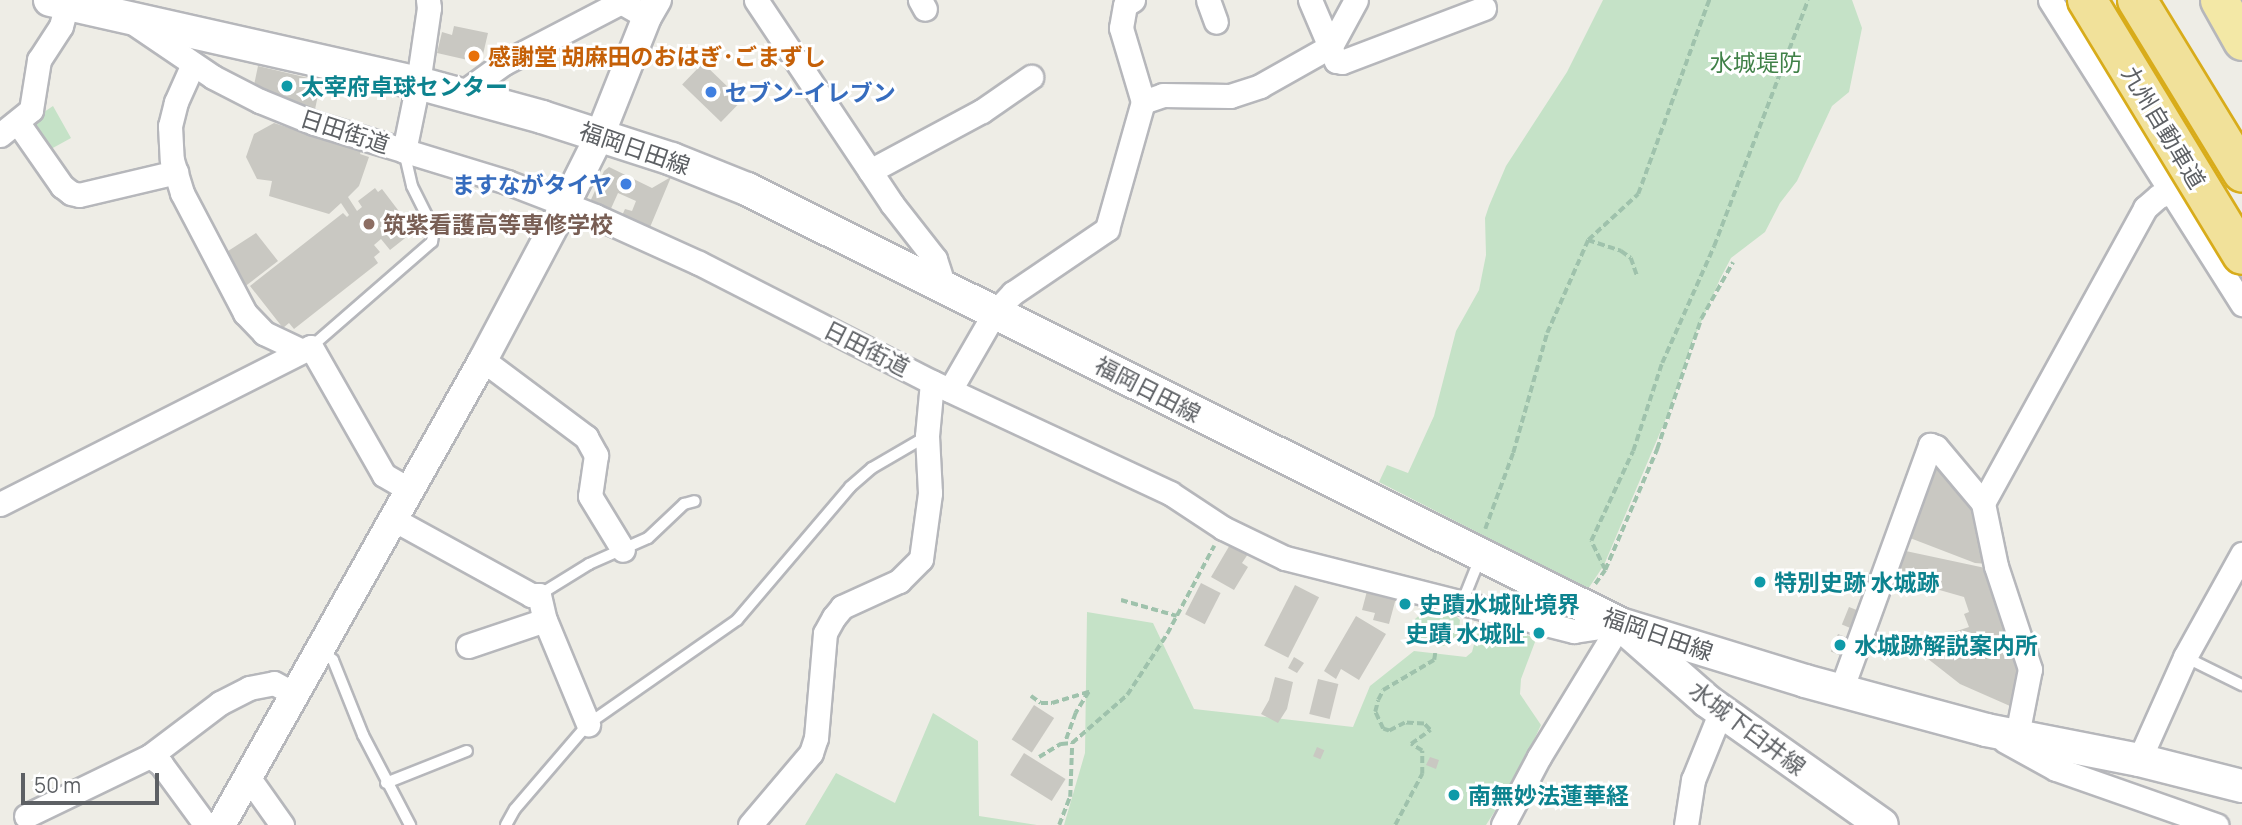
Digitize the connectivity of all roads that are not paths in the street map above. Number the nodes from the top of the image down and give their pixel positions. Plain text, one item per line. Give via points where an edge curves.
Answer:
1 (428, 0) edge
2 (756, 0) edge
3 (1208, 0) edge
4 (1310, 0) edge
5 (1356, 0) edge
6 (2050, 0) edge
7 (2087, 0) edge
8 (2137, 0) edge
9 (2219, 0) edge
10 (2235, 0) edge
11 (62, 2) edge
12 (1127, 2) edge
13 (652, 8) edge
14 (1484, 8) dead end
15 (2242, 12) edge
16 (128, 19) junction
17 (1216, 22) dead end
18 (2242, 41) edge
19 (1331, 46) junction
20 (192, 64) junction
21 (1031, 77) dead end
22 (418, 83) junction
23 (461, 94) junction
24 (1143, 102) junction
25 (9, 129) edge
26 (600, 135) junction
27 (404, 151) junction
28 (2242, 167) edge
29 (870, 171) junction
30 (176, 172) junction
31 (2242, 172) edge
32 (2171, 192) junction
33 (565, 205) junction
34 (2242, 255) edge
35 (944, 286) junction
36 (2242, 304) edge
37 (995, 312) junction
38 (307, 349) junction
39 (483, 360) junction
40 (941, 386) junction
41 (927, 436) junction
42 (410, 490) junction
43 (695, 501) dead end
44 (1983, 503) junction
45 (0, 504) edge
46 (393, 519) junction
47 (623, 550) junction
48 (1478, 554) junction
49 (2242, 554) edge
50 (539, 596) junction
51 (1462, 603) junction
52 (545, 620) junction
53 (1620, 624) junction
54 (468, 646) dead end
55 (320, 650) junction
56 (2185, 657) junction
57 (1805, 681) junction
58 (2242, 685) edge
59 (1841, 690) junction
60 (294, 694) junction
61 (1714, 706) junction
62 (588, 724) junction
63 (1986, 730) junction
64 (2017, 735) junction
65 (467, 751) dead end
66 (150, 756) junction
67 (2139, 760) junction
68 (248, 777) junction
69 (386, 783) junction
70 (2242, 786) edge
71 (26, 816) dead end
72 (210, 821) edge
73 (282, 825) edge
74 (410, 825) edge
75 (506, 825) edge
76 (750, 825) edge
77 (1503, 825) edge
78 (1686, 825) edge
79 (1882, 825) edge
80 (2216, 825) edge

1 - 22 street
2 - 29 street
3 - 17 street
4 - 19 street
5 - 19 street
6 - 32 street
7 - 34 highway, 九州自動車道, bridge
8 - 31 highway, 九州自動車道, bridge
9 - 18 highway
10 - 15 highway
11 - 16 main road, 福岡日田線
11 - 25 street via 61,26 39,60 32,110
12 - 24 street via 1121,28
13 - 23 street via 621,2 504,63
13 - 26 street
14 - 19 street via 1348,61 1336,61
16 - 20 street, 日田街道
16 - 22 main road, 福岡日田線
19 - 24 street via 1260,86 1230,96 1163,95
20 - 27 street, 日田街道 via 293,114
20 - 30 street via 170,126
21 - 29 street via 982,111
22 - 23 main road, 福岡日田線
22 - 27 street
23 - 26 main road, 福岡日田線
24 - 37 street via 1107,229 1013,293
25 - 30 street via 62,186 79,195
26 - 33 street
26 - 35 main road, 福岡日田線 via 747,189
27 - 33 street, 日田街道
27 - 38 lane via 412,186 433,230 432,242
28 - 32 street
29 - 35 street via 935,259
30 - 38 street via 182,193 245,313 264,333
32 - 36 street
32 - 44 street via 2145,208
33 - 39 street
33 - 40 street, 日田街道 via 699,262
35 - 37 main road, 福岡日田線
37 - 40 street
37 - 48 main road, 福岡日田線
38 - 42 street via 384,475
38 - 45 street
39 - 42 street
39 - 47 street via 586,437 596,455 590,496
40 - 41 street
40 - 51 street, 日田街道 via 1170,493 1223,528 1285,558
41 - 62 lane via 872,468 850,487 737,620
41 - 76 street via 930,493 921,559 899,581 842,607 834,617 825,633 811,753
42 - 46 street
43 - 47 lane via 684,504 648,538
44 - 59 street via 1930,444
44 - 64 street via 1996,566 2030,669
46 - 50 street via 531,596
46 - 55 street
47 - 50 lane via 589,564
48 - 51 lane
48 - 53 main road, 福岡日田線
49 - 56 street
50 - 52 street
51 - 53 street, 日田街道 via 1574,631
52 - 54 street
52 - 62 street
53 - 57 main road, 福岡日田線
53 - 61 main road, 水城下臼井線
53 - 77 street
55 - 60 street
55 - 69 lane via 333,660
56 - 58 lane
56 - 67 street
57 - 59 main road, 福岡日田線
57 - 61 main road via 1726,676 1717,681
59 - 63 main road, 福岡日田線
60 - 66 street via 274,683 249,688 220,703
60 - 68 street
61 - 78 street
61 - 79 main road, 水城下臼井線
62 - 75 lane
63 - 64 main road, 福岡日田線
63 - 80 street via 2056,769
64 - 67 main road, 福岡日田線
65 - 69 lane
66 - 71 street
66 - 72 street
67 - 70 main road, 福岡日田線
68 - 72 street
68 - 73 street
69 - 74 lane

